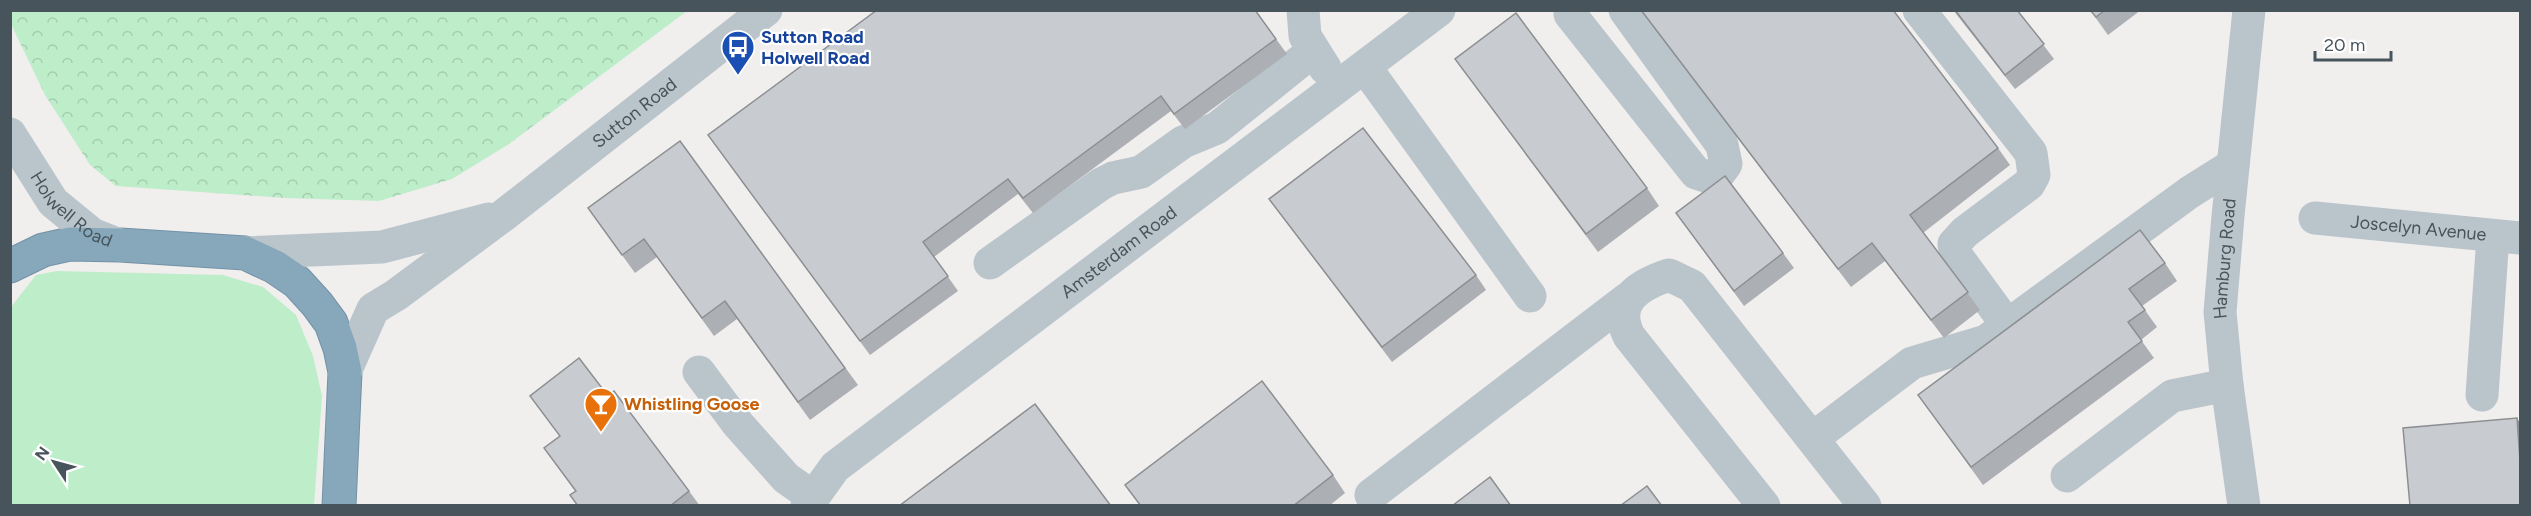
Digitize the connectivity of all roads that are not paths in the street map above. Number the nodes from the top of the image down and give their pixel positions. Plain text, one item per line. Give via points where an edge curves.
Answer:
1 (766, 10) edge
2 (1304, 10) edge
3 (1625, 10) edge
4 (1919, 10) edge
5 (2249, 10) edge
6 (1570, 14) dead end
7 (1420, 16) edge
8 (1313, 51) junction
9 (1365, 67) junction
10 (1339, 86) junction
11 (10, 134) edge
12 (2233, 165) junction
13 (1148, 167) junction
14 (1178, 208) junction
15 (504, 215) junction
16 (2315, 218) dead end
17 (2507, 237) edge
18 (120, 245) junction
19 (245, 253) junction
20 (990, 263) dead end
21 (10, 266) edge
22 (1530, 296) dead end
23 (1628, 299) junction
24 (2007, 325) junction
25 (345, 372) junction
26 (699, 372) dead end
27 (2227, 385) junction
28 (2482, 395) dead end
29 (1813, 438) junction
30 (2067, 476) dead end
31 (1371, 495) dead end
32 (810, 501) edge
33 (339, 506) edge
34 (1764, 506) edge
35 (1865, 506) edge
36 (2244, 506) edge

1 - 15 street, Sutton Road
2 - 8 street via 1305,36
3 - 6 street via 1722,146 1726,164 1714,179 1696,173
4 - 24 street via 2031,153 2034,175 2029,184 1954,244 1956,255
5 - 12 street, Hamburg Road
7 - 9 street, Amsterdam Road
8 - 10 street
8 - 13 street via 1217,128 1183,142
9 - 10 street, Amsterdam Road
9 - 22 street
10 - 14 street, Amsterdam Road
11 - 18 street, Holwell Road via 53,202 92,234
12 - 24 street
12 - 27 street, Hamburg Road via 2220,312
13 - 14 street
13 - 20 street via 1101,184
14 - 32 street, Amsterdam Road via 835,467
15 - 19 street, Sutton Road via 382,247
15 - 25 street, Sutton Road via 373,309
16 - 17 street, Joscelyn Avenue
17 - 28 street
18 - 19 highway
18 - 21 highway via 70,244 43,250
19 - 25 highway via 297,282 317,304 331,323
23 - 29 street via 1651,281 1669,275 1692,286
23 - 31 street
23 - 34 street via 1622,312 1629,336
24 - 29 street via 1986,341 1912,363
25 - 33 highway
26 - 32 street via 737,423
27 - 30 street via 2172,396
27 - 36 street, Hamburg Road
29 - 35 street

